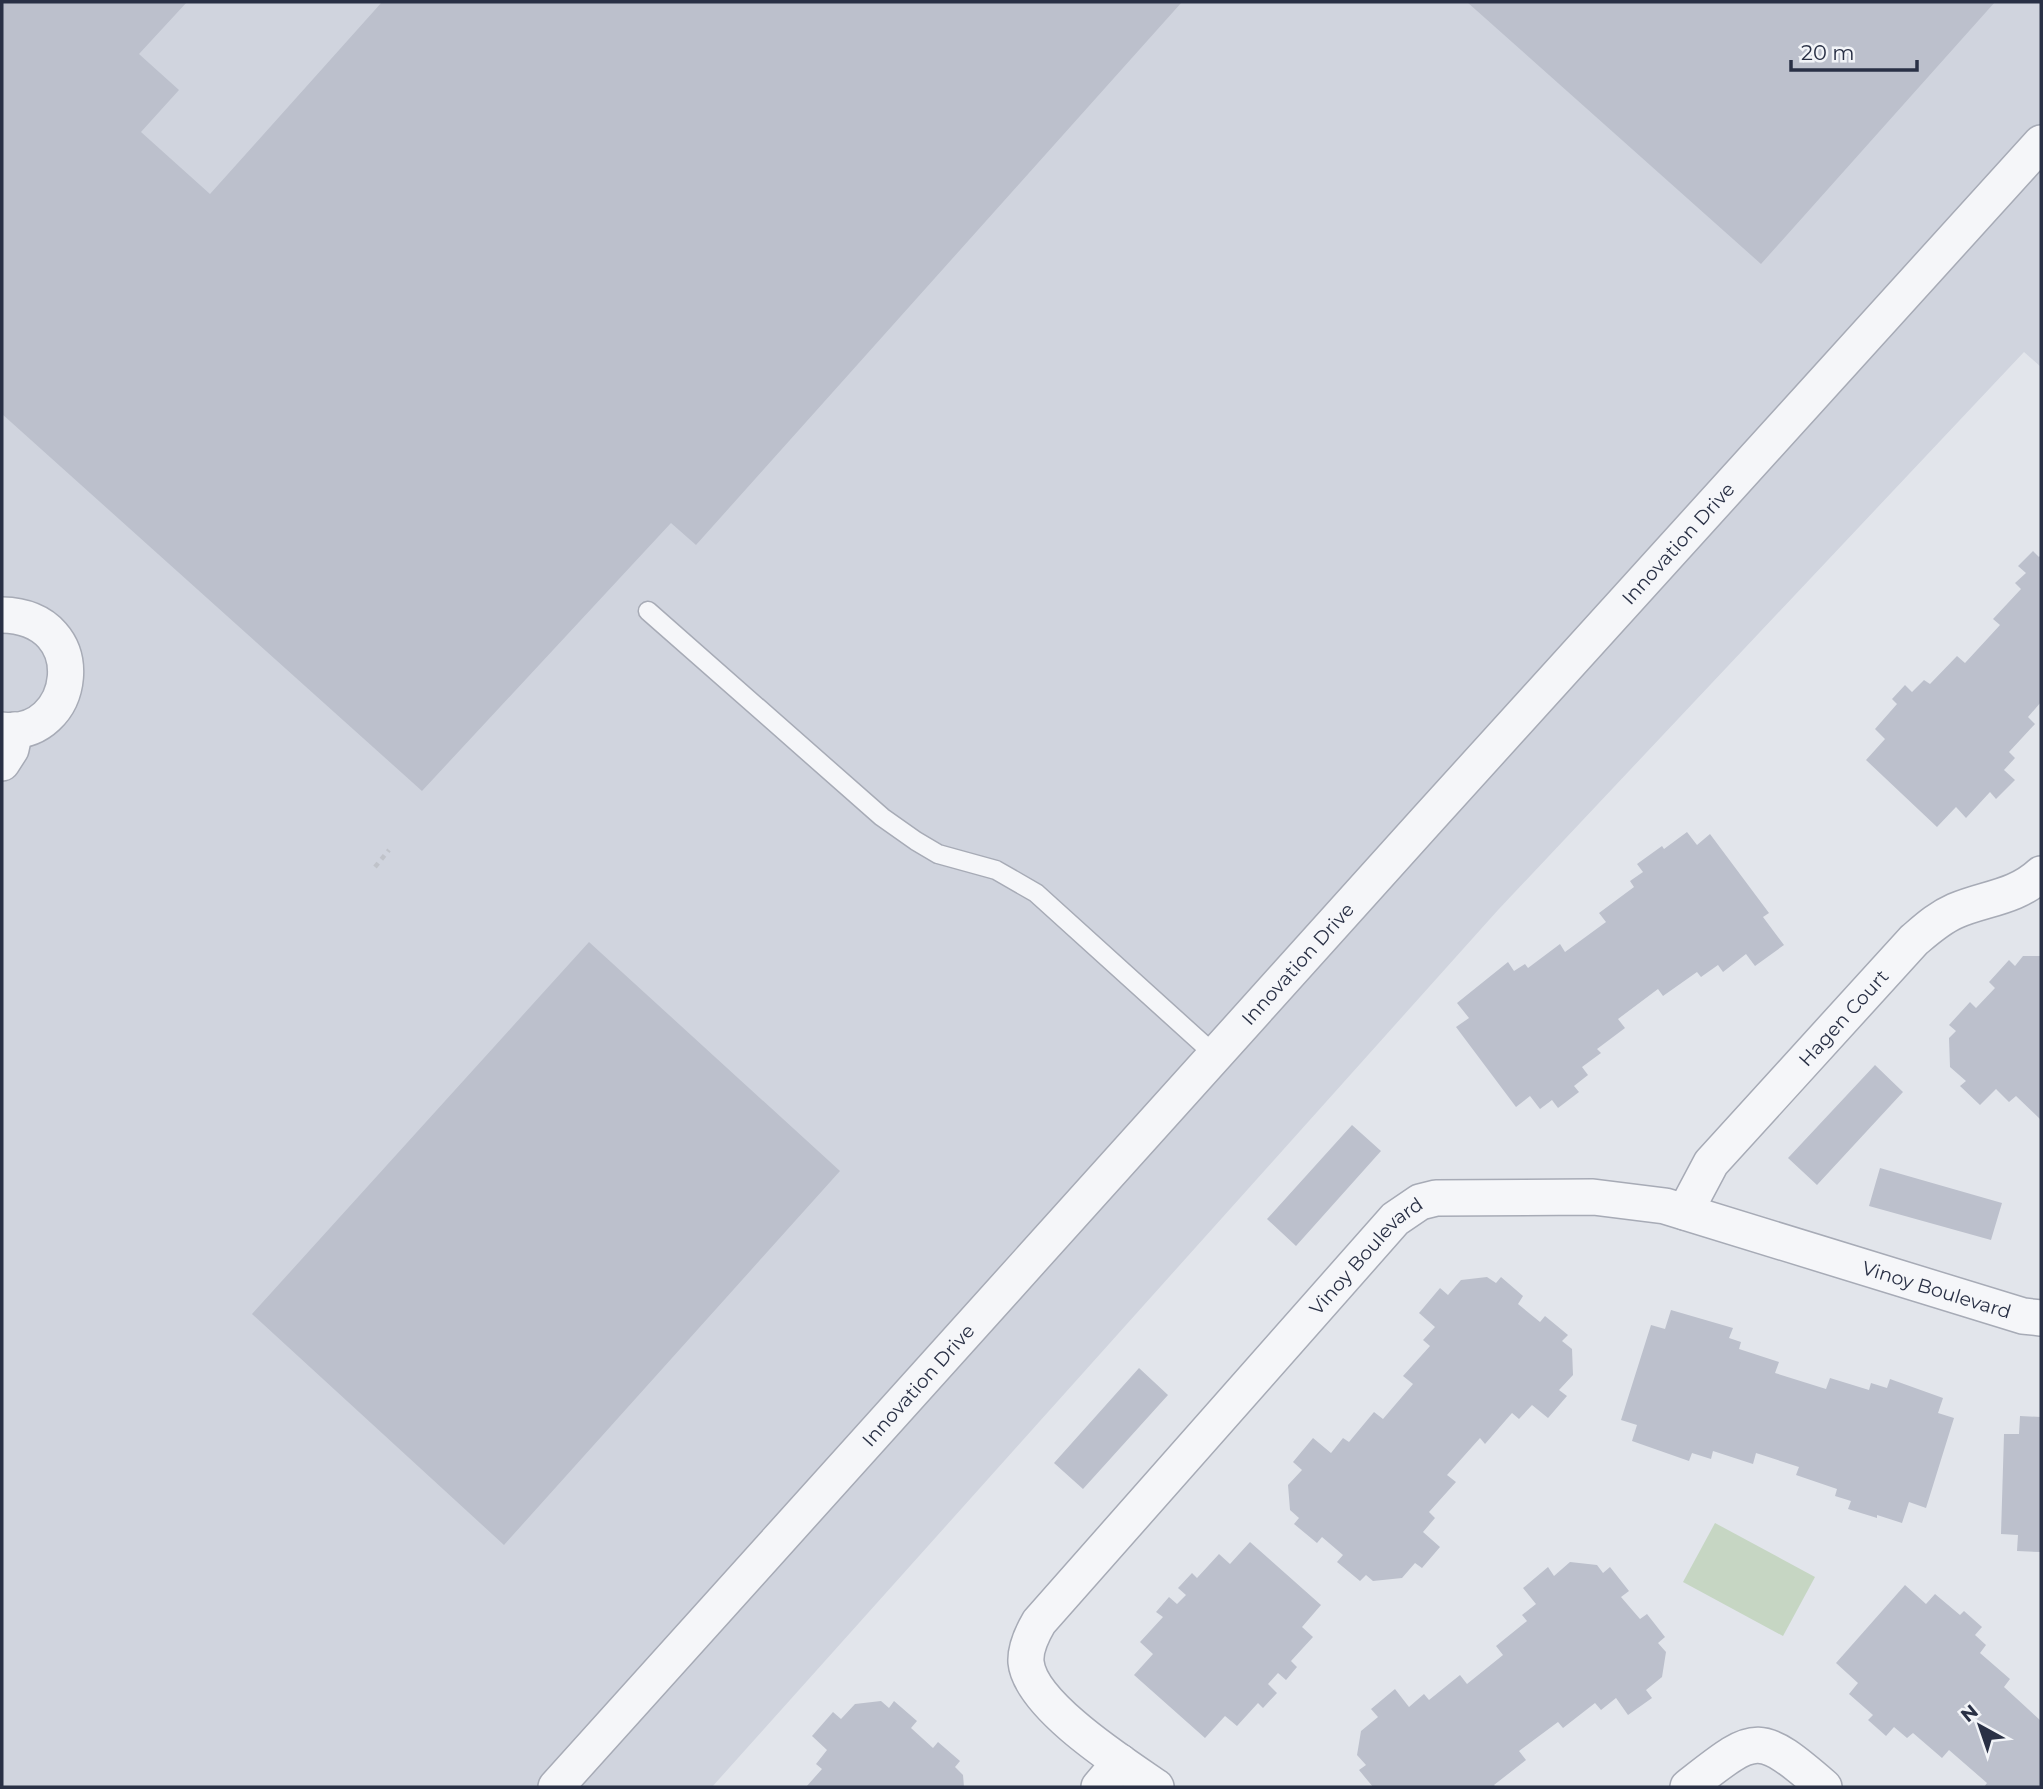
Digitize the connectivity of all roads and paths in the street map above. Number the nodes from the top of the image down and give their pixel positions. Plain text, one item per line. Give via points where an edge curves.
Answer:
1 (2041, 143) edge
2 (648, 611) dead end
3 (2, 615) edge
4 (8, 730) edge
5 (2, 763) edge
6 (389, 850) dead end
7 (375, 867) dead end
8 (2041, 874) edge
9 (1215, 1055) junction
10 (1685, 1212) junction
11 (2041, 1318) edge
12 (1109, 1775) edge
13 (556, 1787) edge
14 (1156, 1787) edge
15 (1688, 1787) edge
16 (1824, 1787) edge

1 - 9 street, Innovation Drive
2 - 9 lane via 882,817 938,854 996,870 1036,893
3 - 4 street via 38,622 52,634 67,669 65,688 44,719 27,728
4 - 5 street via 12,749
6 - 7 path
8 - 10 street, Hagen Court via 2005,897 1954,912 1914,940 1711,1163
9 - 13 street, Innovation Drive
10 - 11 street, Vinoy Boulevard
10 - 12 street, Vinoy Boulevard via 1611,1198 1436,1198 1420,1202 1395,1219 1032,1634 1026,1661 1030,1677
12 - 14 street, Vinoy Boulevard
15 - 16 street via 1730,1755 1757,1744 1788,1756

